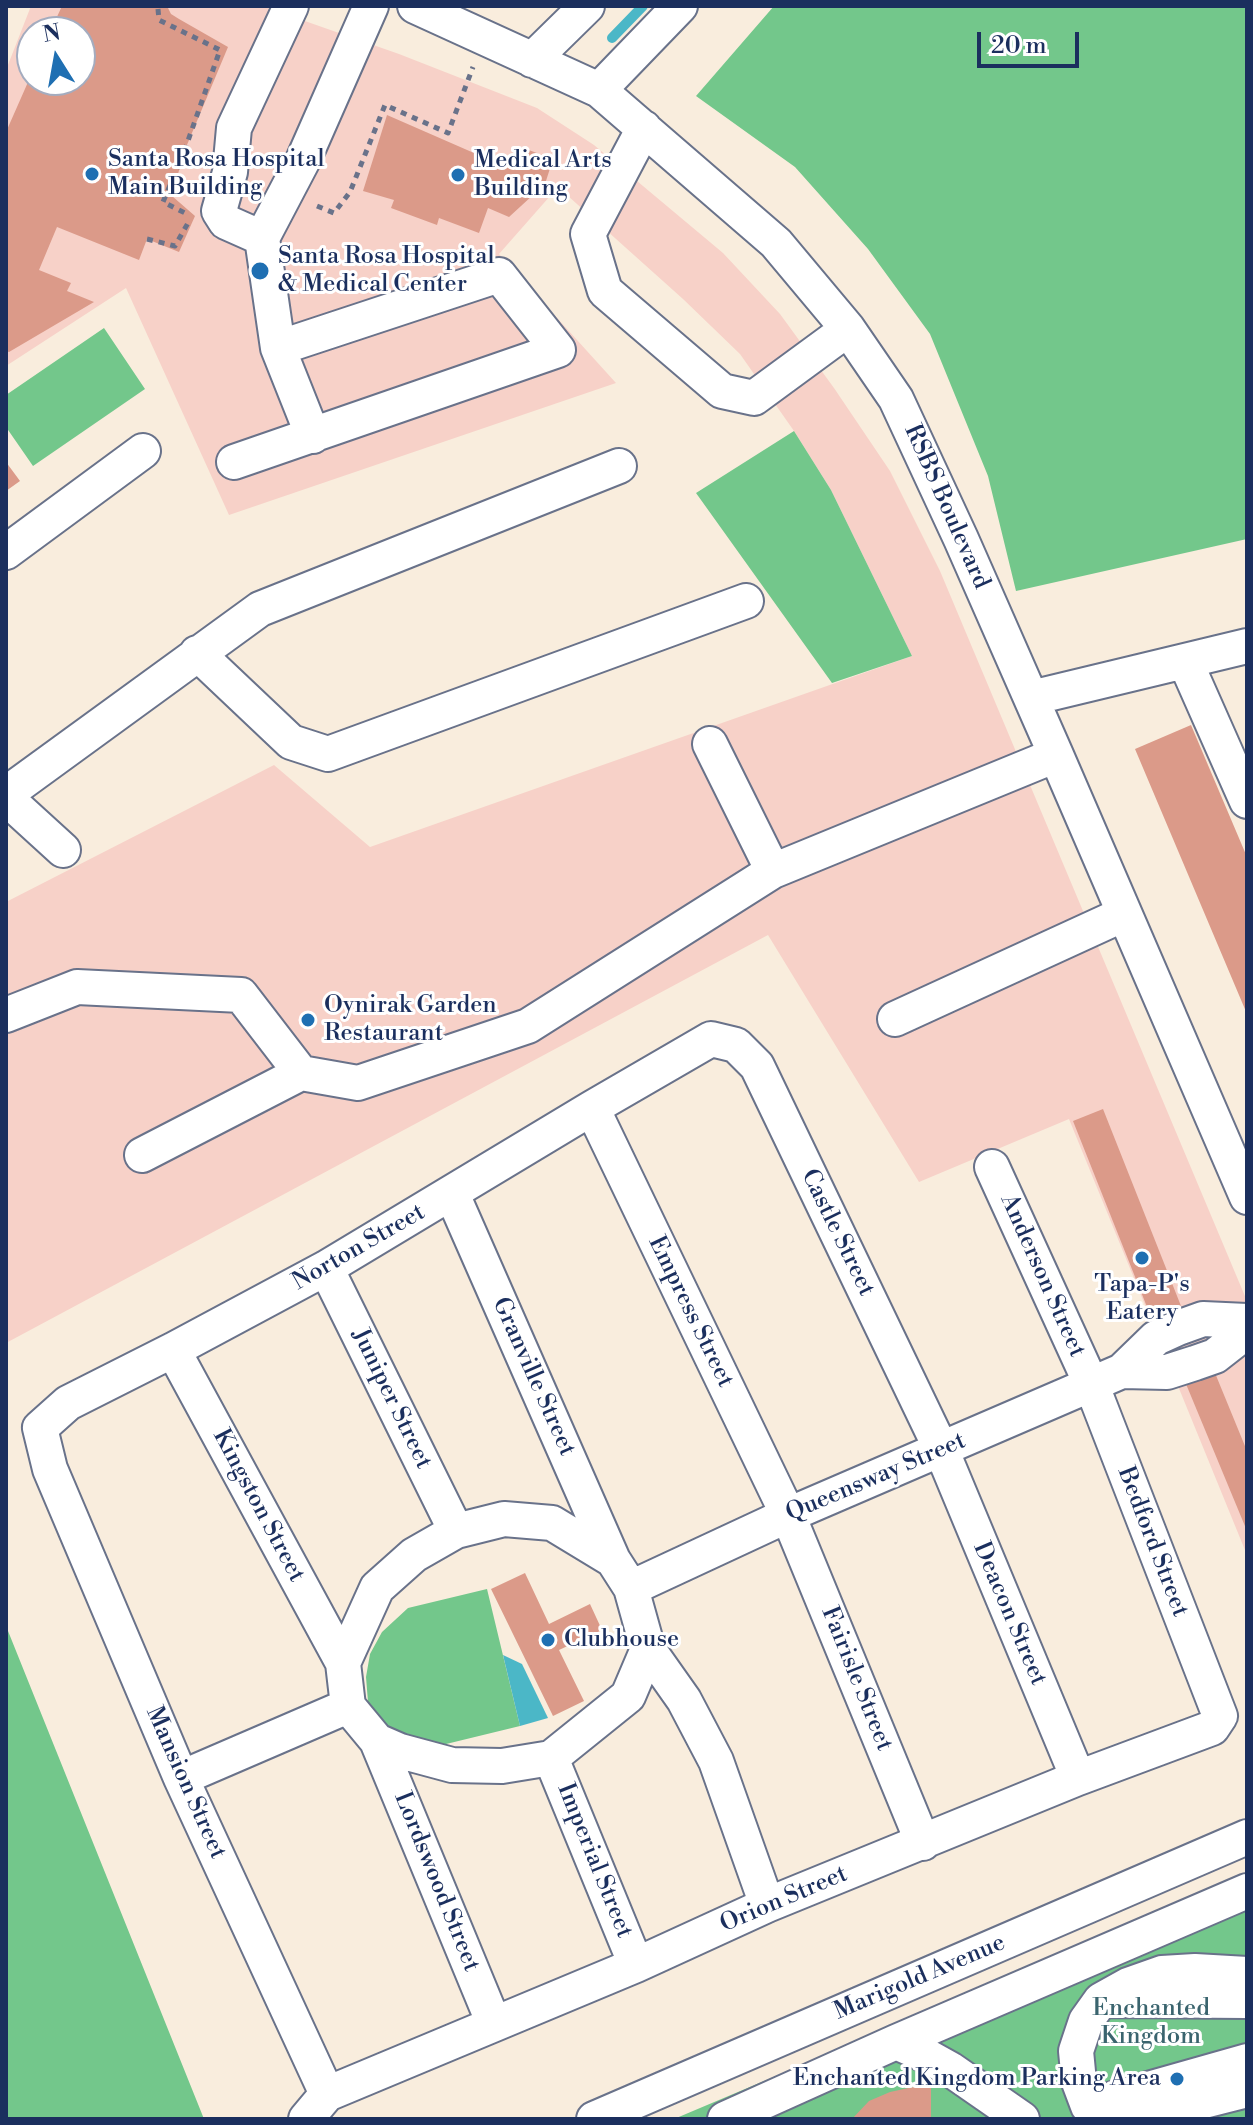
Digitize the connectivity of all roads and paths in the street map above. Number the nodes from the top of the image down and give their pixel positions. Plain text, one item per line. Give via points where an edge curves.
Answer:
1 (291, 6) edge
2 (371, 6) edge
3 (415, 6) edge
4 (587, 6) edge
5 (680, 6) edge
6 (532, 60) junction
7 (599, 90) junction
8 (644, 128) junction
9 (184, 152) dead end
10 (262, 238) junction
11 (147, 239) dead end
12 (848, 329) junction
13 (278, 348) junction
14 (313, 436) junction
15 (143, 451) dead end
16 (234, 462) dead end
17 (619, 466) dead end
18 (6, 552) edge
19 (746, 601) dead end
20 (1247, 646) edge
21 (197, 653) junction
22 (1185, 661) junction
23 (1031, 698) junction
24 (710, 744) dead end
25 (1056, 755) junction
26 (6, 796) edge
27 (1247, 801) edge
28 (63, 850) dead end
29 (773, 871) junction
30 (1124, 914) junction
31 (6, 1015) edge
32 (895, 1019) dead end
33 (711, 1039) joint
34 (301, 1073) junction
35 (592, 1108) junction
36 (142, 1155) dead end
37 (992, 1167) dead end
38 (452, 1194) junction
39 (1247, 1197) edge
40 (326, 1268) junction
41 (1247, 1321) edge
42 (1247, 1331) edge
43 (173, 1350) junction
44 (1122, 1371) junction
45 (1092, 1386) junction
46 (941, 1449) junction
47 (50, 1469) joint
48 (788, 1515) junction
49 (456, 1531) junction
50 (622, 1574) junction
51 (648, 1649) junction
52 (343, 1663) junction
53 (1213, 1698) joint
54 (348, 1706) junction
55 (377, 1741) junction
56 (551, 1758) junction
57 (181, 1778) junction
58 (1078, 1778) junction
59 (1247, 1837) edge
60 (923, 1843) junction
61 (1247, 1891) edge
62 (767, 1905) junction
63 (636, 1965) junction
64 (1247, 1974) edge
65 (1101, 2000) junction
66 (1247, 2001) edge
67 (494, 2024) junction
68 (896, 2042) junction
69 (1247, 2061) edge
70 (1247, 2090) edge
71 (316, 2107) edge
72 (1094, 2112) edge
73 (594, 2119) edge
74 (725, 2119) edge
75 (1022, 2119) edge
76 (1133, 2119) edge

1 - 10 street via 234,128 219,211 226,222
2 - 10 street
3 - 6 street, RSBS Boulevard
4 - 6 street
5 - 7 street
6 - 7 street, RSBS Boulevard
7 - 8 street, RSBS Boulevard
8 - 12 street, RSBS Boulevard via 776,243
8 - 12 street via 588,234 605,291 722,391 754,398
9 - 11 path via 163,202 191,216 175,246
10 - 13 street
12 - 23 street, RSBS Boulevard via 896,399
13 - 14 street
13 - 14 street via 499,275 558,350
14 - 16 street
15 - 18 street
17 - 21 street via 260,609
19 - 21 street via 328,754 291,742
20 - 22 street
21 - 26 street
22 - 23 street
22 - 27 street
23 - 25 street, RSBS Boulevard
24 - 29 street
25 - 29 street
25 - 30 street, RSBS Boulevard
26 - 28 street
29 - 34 street via 528,1026 358,1083
30 - 32 street
30 - 39 street, RSBS Boulevard
31 - 34 street via 77,987 241,995
33 - 35 street, Norton Street
33 - 46 street, Castle Street via 736,1045 757,1066
34 - 36 street
35 - 38 street, Norton Street
35 - 48 street, Empress Street
37 - 45 street, Anderson Street
38 - 40 street, Norton Street
38 - 50 street, Granville Street
40 - 43 street, Norton Street
40 - 49 street, Juniper Street
41 - 44 street, Queensway Street via 1203,1319 1178,1328 1156,1338
42 - 44 street, Queensway Street via 1215,1356 1167,1372
43 - 47 street, Norton Street via 68,1403 40,1428
43 - 52 street, Kingston Street
44 - 45 street, Queensway Street
45 - 46 street, Queensway Street
45 - 53 street, Bedford Street
46 - 48 street, Queensway Street
46 - 58 street, Deacon Street
47 - 57 street, Mansion Street
48 - 50 street, Queensway Street
48 - 60 street, Fairisle Street
49 - 50 street via 504,1519 552,1523
49 - 52 street via 414,1555 377,1588
50 - 51 street
51 - 56 street via 628,1696
51 - 62 street via 684,1700 716,1761
52 - 54 street
53 - 58 street, Orion Street via 1220,1716 1212,1728
54 - 55 street
54 - 57 street
55 - 56 street via 452,1765 502,1766
55 - 67 street, Lordswood Street
56 - 63 street, Imperial Street
57 - 71 street, Mansion Street
58 - 60 street, Orion Street
59 - 73 street, Marigold Avenue
60 - 62 street, Orion Street
61 - 68 street
62 - 63 street, Orion Street
63 - 67 street, Orion Street
64 - 65 street via 1162,1973
65 - 66 street
65 - 72 street via 1086,2021 1076,2051 1079,2082
67 - 71 street, Orion Street
68 - 74 street
68 - 75 street via 950,2069
69 - 72 street
70 - 76 street

